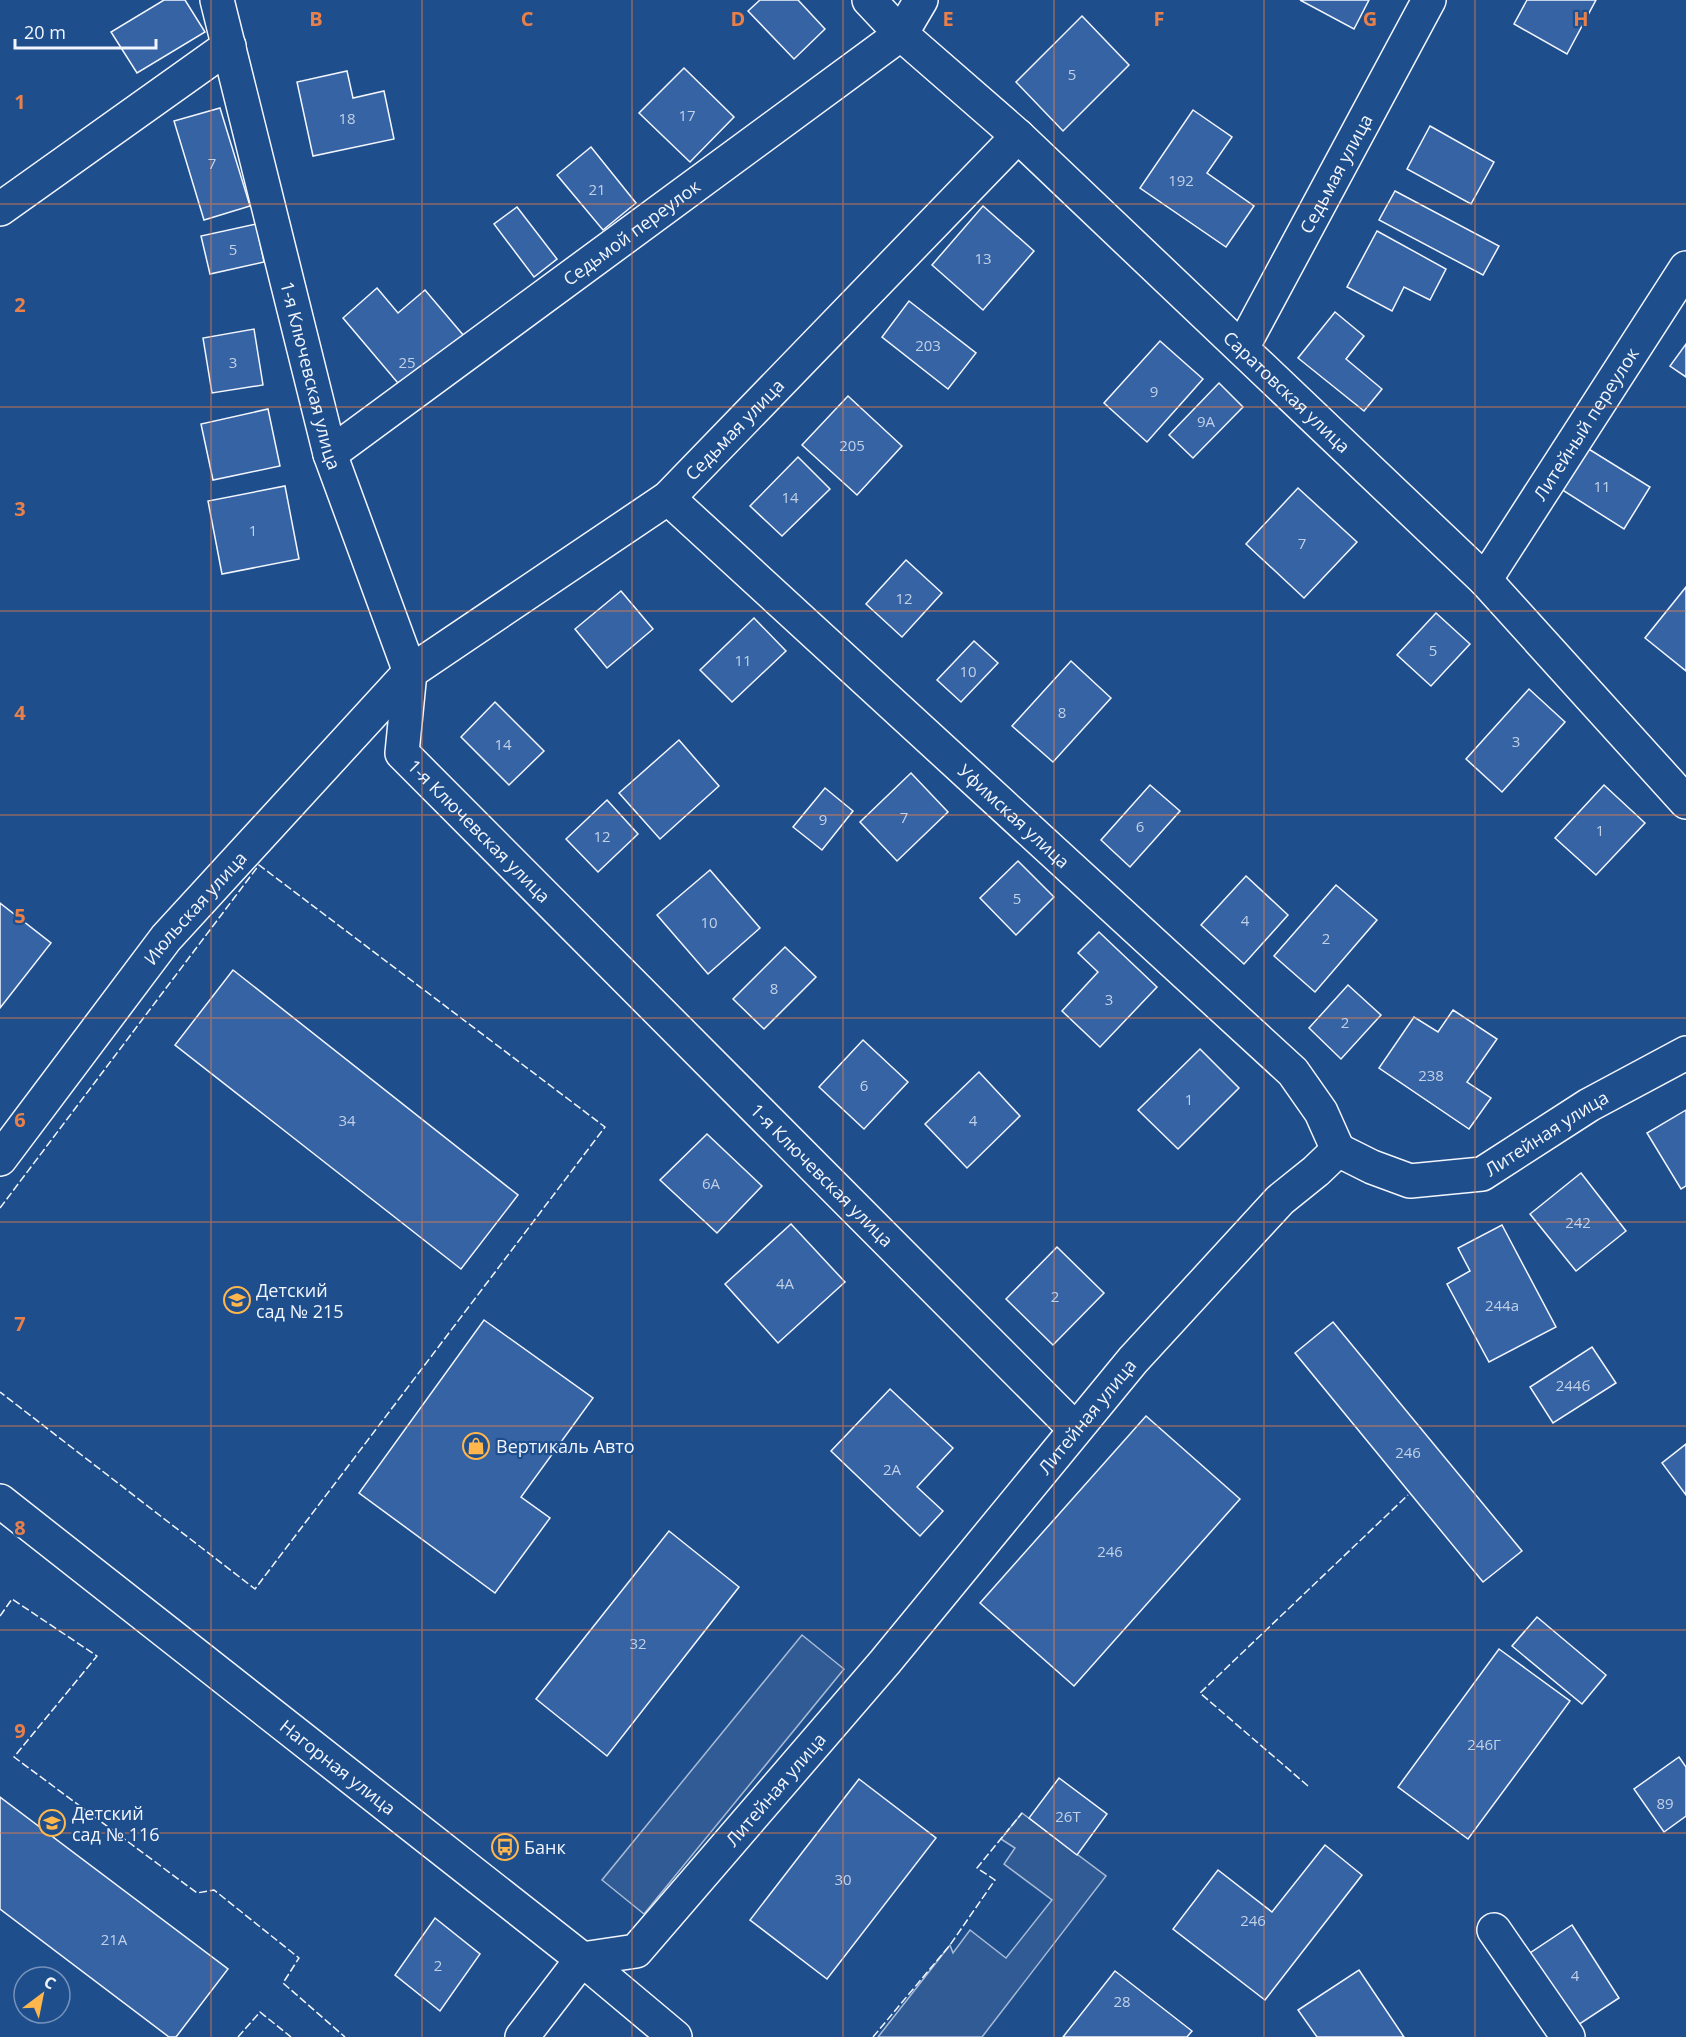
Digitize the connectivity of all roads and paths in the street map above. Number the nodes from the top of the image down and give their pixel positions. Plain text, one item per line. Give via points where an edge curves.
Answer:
1 (217, 0) edge
2 (869, 0) edge
3 (921, 0) edge
4 (1429, 0) edge
5 (901, 34) junction
6 (229, 46) junction
7 (1018, 136) junction
8 (0, 209) edge
9 (1686, 268) edge
10 (1242, 348) junction
11 (330, 454) junction
12 (668, 498) junction
13 (1485, 580) junction
14 (410, 672) junction
15 (1686, 802) edge
16 (1686, 1053) edge
17 (1338, 1150) junction
18 (0, 1159) edge
19 (1075, 1429) junction
20 (0, 1501) edge
21 (1494, 1930) dead end
22 (582, 1959) junction
23 (522, 2037) edge
24 (675, 2037) edge
25 (1568, 2037) edge

1 - 6 street, 1-я Ключевская улица
2 - 5 street, Саратовская улица
3 - 5 street, Седьмой переулок
4 - 10 street, Седьмая улица
5 - 7 street, Саратовская улица
5 - 11 street, Седьмой переулок
6 - 8 street
6 - 11 street, 1-я Ключевская улица
7 - 10 street, Саратовская улица
7 - 12 street, Седьмая улица
9 - 13 street, Литейный переулок
10 - 13 street, Саратовская улица
11 - 14 street, 1-я Ключевская улица
12 - 14 street, Седьмая улица
12 - 17 street, Уфимская улица via 1293,1072 1321,1112
13 - 15 street, Саратовская улица
14 - 18 street, Июльская улица via 166,938
14 - 19 street, 1-я Ключевская улица via 402,753
16 - 17 street, Литейная улица via 1589,1105 1482,1174 1410,1181
17 - 19 street, Литейная улица via 1280,1200
19 - 22 street, Литейная улица via 885,1662 636,1951
20 - 22 street, Нагорная улица
21 - 25 street
22 - 23 street
22 - 24 street, Нагорная улица

